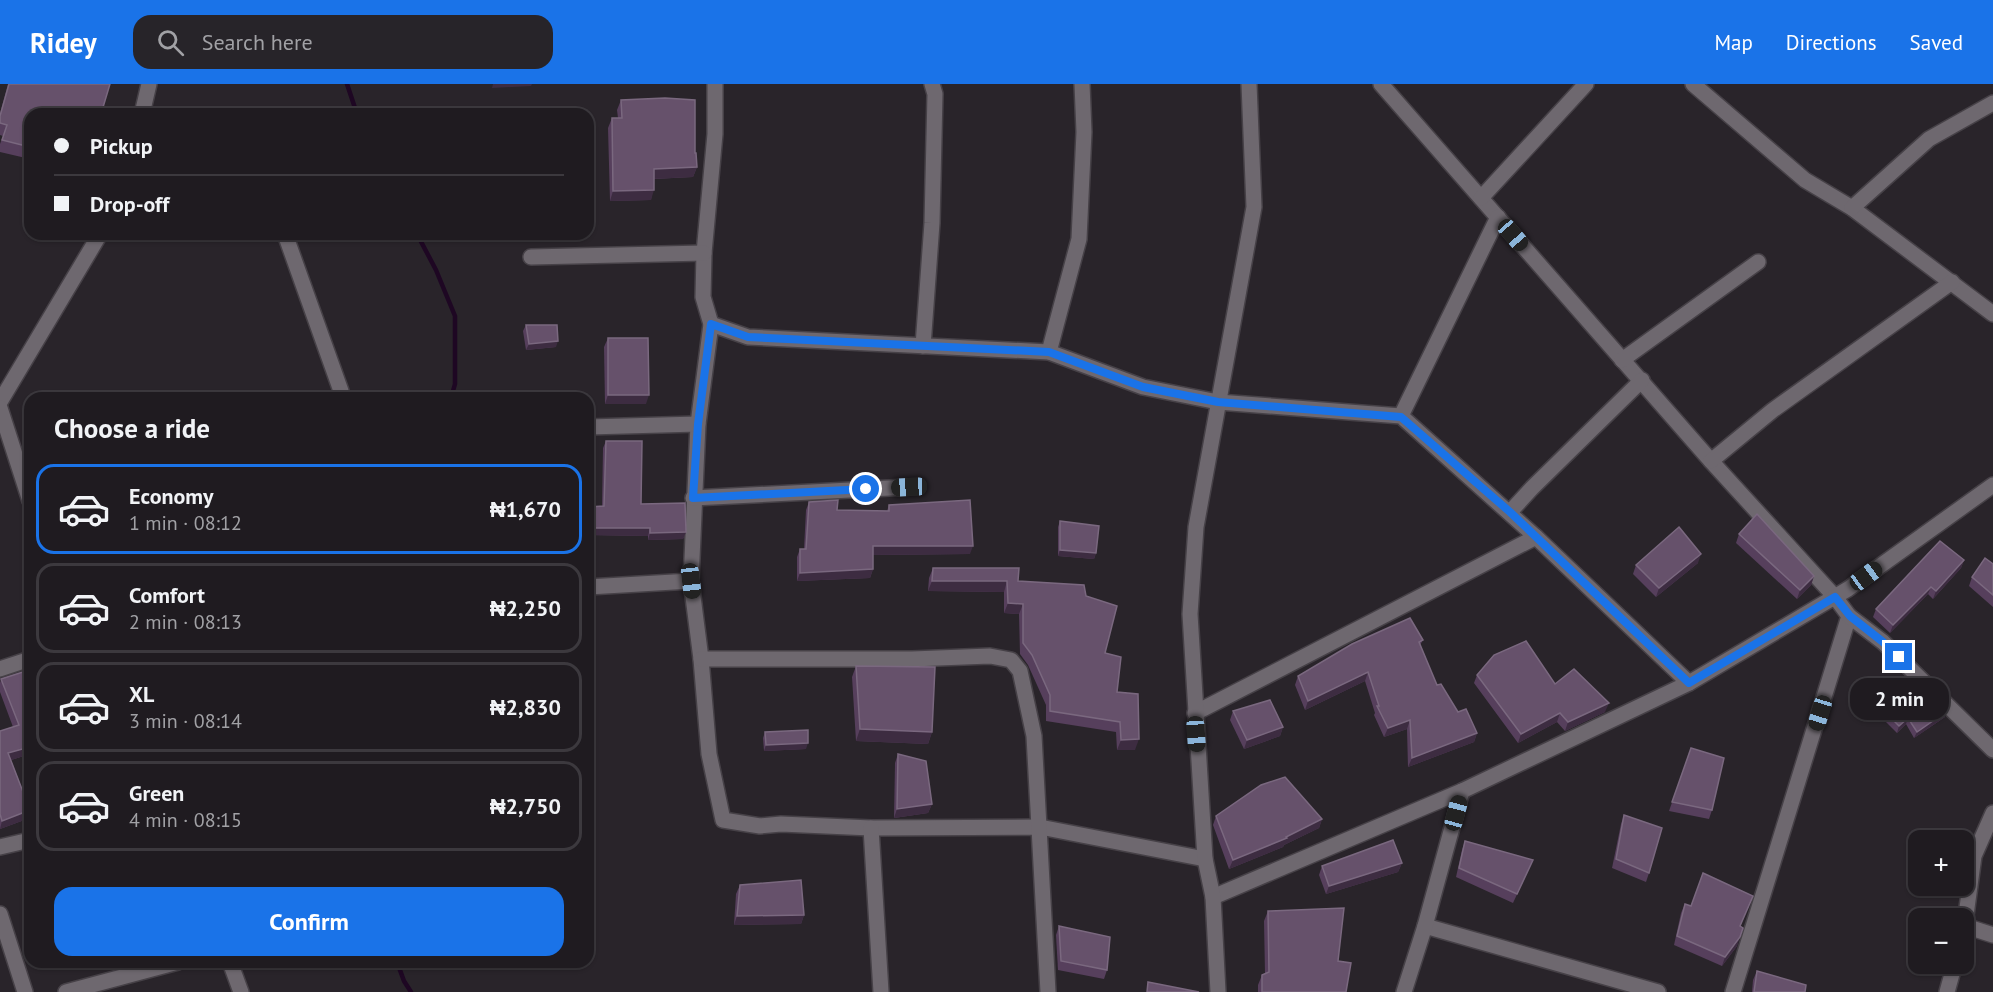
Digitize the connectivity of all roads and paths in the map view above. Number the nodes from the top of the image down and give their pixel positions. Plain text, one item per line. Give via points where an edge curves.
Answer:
1 (149, 84) edge
2 (715, 84) edge
3 (932, 84) edge
4 (1082, 84) edge
5 (1249, 84) edge
6 (1381, 84) edge
7 (1586, 84) edge
8 (1693, 84) edge
9 (1993, 103) edge
10 (143, 108) edge
11 (1481, 198) junction
12 (1852, 208) junction
13 (1498, 217) junction
14 (96, 240) edge
15 (287, 240) edge
16 (704, 253) junction
17 (531, 257) dead end
18 (1758, 262) dead end
19 (1952, 282) junction
20 (1993, 314) edge
21 (711, 324) junction
22 (923, 346) junction
23 (1049, 352) junction
24 (1622, 360) junction
25 (1642, 380) junction
26 (341, 391) dead end
27 (0, 402) edge
28 (1218, 402) junction
29 (0, 408) edge
30 (1401, 417) junction
31 (698, 424) junction
32 (594, 427) edge
33 (1711, 461) junction
34 (24, 482) edge
35 (1993, 485) edge
36 (909, 487) dead end
37 (693, 498) junction
38 (1510, 512) junction
39 (1536, 537) junction
40 (691, 581) junction
41 (594, 587) edge
42 (1835, 597) junction
43 (1850, 616) junction
44 (700, 659) junction
45 (24, 661) edge
46 (0, 669) edge
47 (1689, 683) junction
48 (1195, 713) junction
49 (1993, 750) edge
50 (1462, 791) junction
51 (1993, 813) edge
52 (1040, 827) junction
53 (871, 828) junction
54 (24, 841) edge
55 (0, 847) edge
56 (1205, 859) junction
57 (1213, 897) junction
58 (1967, 908) edge
59 (0, 914) edge
60 (1425, 926) junction
61 (1974, 930) edge
62 (1993, 935) edge
63 (155, 968) edge
64 (232, 968) edge
65 (1952, 974) edge
66 (25, 992) edge
67 (66, 992) edge
68 (241, 992) edge
69 (881, 992) edge
70 (1048, 992) edge
71 (1218, 992) edge
72 (1404, 992) edge
73 (1658, 992) edge
74 (1733, 992) edge
75 (1947, 992) edge

1 - 10 street
2 - 16 street via 715,134
3 - 22 street via 932,211
4 - 23 street via 1079,239
5 - 28 street via 1254,207
6 - 11 street
7 - 11 street
8 - 12 street via 1805,180
9 - 12 street via 1929,139
11 - 13 street
12 - 19 street
13 - 24 street
13 - 30 street
14 - 27 street
15 - 26 street
16 - 17 street
16 - 21 street via 703,297
18 - 24 street
19 - 20 street
19 - 33 street via 1773,410
21 - 22 street via 748,337
21 - 31 street
22 - 23 street
23 - 28 street via 1143,387
24 - 25 street
25 - 33 street
25 - 38 street
28 - 30 street
28 - 48 street via 1196,527 1190,614
29 - 34 street
30 - 38 street
31 - 32 street
31 - 37 street
33 - 42 street
35 - 42 street
36 - 37 street
37 - 40 street
38 - 39 street
39 - 47 street
39 - 48 street
40 - 41 street
40 - 44 street
42 - 43 street
42 - 47 street
43 - 49 street via 1883,642
43 - 74 street
44 - 52 street via 990,656 1011,660 1020,671 1034,736
44 - 53 street via 708,754 723,819 760,826
45 - 46 street
47 - 50 street
48 - 56 street
50 - 57 street
50 - 60 street
51 - 58 street via 1974,856
52 - 53 street
52 - 56 street
52 - 70 street
53 - 69 street
54 - 55 street
56 - 57 street
57 - 71 street
59 - 66 street
60 - 72 street
60 - 73 street
61 - 62 street
63 - 67 street
64 - 68 street
65 - 75 street

